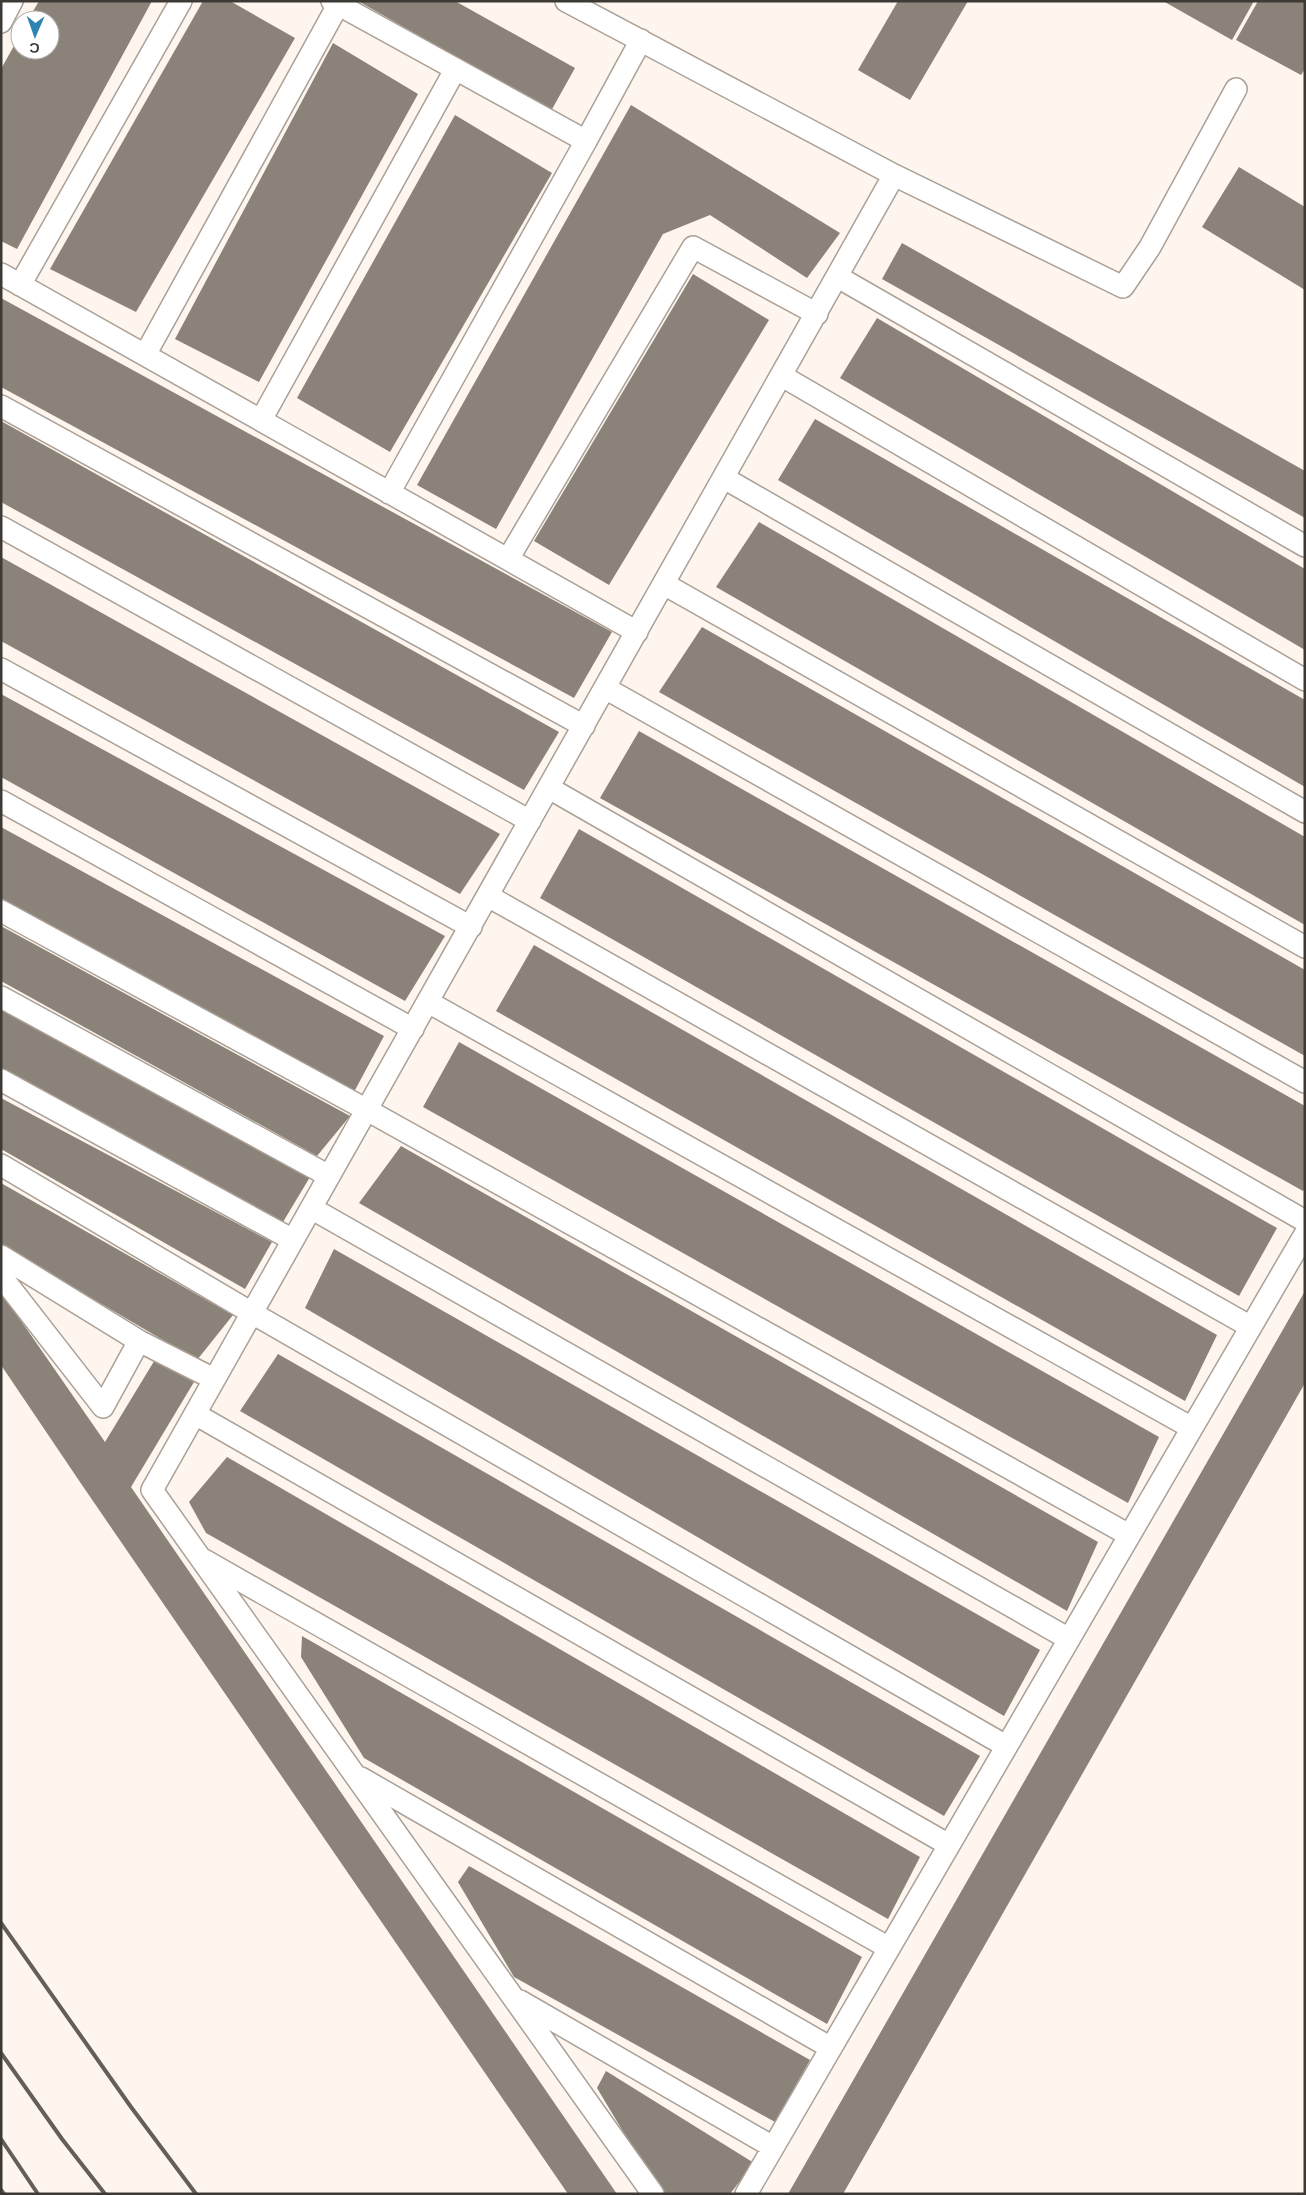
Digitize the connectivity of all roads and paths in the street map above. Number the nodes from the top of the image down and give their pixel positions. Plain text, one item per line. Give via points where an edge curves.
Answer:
1 (12, 1) edge
2 (181, 1) edge
3 (566, 1) edge
4 (335, 3) edge
5 (1, 22) edge
6 (641, 40) junction
7 (455, 70) junction
8 (1236, 89) dead end
9 (586, 141) junction
10 (894, 174) junction
11 (1, 274) edge
12 (838, 277) junction
13 (20, 285) junction
14 (817, 314) junction
15 (145, 355) junction
16 (782, 376) junction
17 (1, 406) edge
18 (261, 420) junction
19 (724, 478) junction
20 (389, 493) junction
21 (1, 528) edge
22 (1305, 546) edge
23 (508, 559) junction
24 (664, 584) junction
25 (637, 632) junction
26 (1, 669) edge
27 (1305, 680) edge
28 (606, 688) junction
29 (584, 726) junction
30 (548, 788) junction
31 (1, 801) edge
32 (1305, 812) edge
33 (530, 821) junction
34 (488, 896) junction
35 (1, 911) edge
36 (471, 927) junction
37 (1305, 947) edge
38 (1, 997) edge
39 (428, 1002) junction
40 (412, 1029) junction
41 (1, 1080) edge
42 (1305, 1082) edge
43 (367, 1110) junction
44 (1, 1165) edge
45 (330, 1176) junction
46 (311, 1208) junction
47 (1305, 1221) edge
48 (1305, 1234) edge
49 (293, 1240) junction
50 (1, 1256) edge
51 (1, 1276) edge
52 (252, 1313) junction
53 (1251, 1327) junction
54 (139, 1341) junction
55 (214, 1379) junction
56 (195, 1414) junction
57 (1192, 1428) junction
58 (1129, 1535) junction
59 (198, 1556) junction
60 (1070, 1638) junction
61 (1006, 1746) junction
62 (353, 1774) junction
63 (949, 1845) junction
64 (889, 1948) junction
65 (514, 1998) junction
66 (831, 2048) junction
67 (773, 2147) junction
68 (653, 2194) edge
69 (746, 2194) edge

1 - 5 lane
2 - 13 lane
3 - 6 lane
4 - 7 lane
4 - 15 lane
6 - 9 lane
6 - 10 lane
7 - 9 lane
7 - 18 lane
8 - 10 lane via 1150,247 1123,287
9 - 20 lane
10 - 12 lane
11 - 13 lane
12 - 14 lane
12 - 22 lane
13 - 15 lane
14 - 16 lane
14 - 23 lane via 692,246
15 - 18 lane
16 - 19 lane
16 - 27 lane
17 - 29 lane
18 - 20 lane
19 - 24 lane
19 - 32 lane
20 - 23 lane
21 - 33 lane
23 - 25 lane
24 - 25 lane
24 - 37 lane
25 - 28 lane
26 - 36 lane
28 - 29 lane
28 - 42 lane
29 - 30 lane
30 - 33 lane
30 - 47 lane
31 - 40 lane
33 - 34 lane
34 - 36 lane
34 - 53 lane
35 - 43 lane
36 - 39 lane
38 - 45 lane
39 - 40 lane
39 - 57 lane
40 - 43 lane
41 - 49 lane
43 - 45 lane
43 - 58 lane
44 - 52 lane
45 - 46 lane
46 - 49 lane
46 - 60 lane
48 - 53 lane
49 - 52 lane
50 - 54 lane
51 - 54 lane via 103,1407
52 - 55 lane
52 - 61 lane
53 - 57 lane
54 - 55 lane
55 - 56 lane
56 - 59 lane via 152,1490
56 - 63 lane
57 - 58 lane
58 - 60 lane
59 - 62 lane
59 - 64 lane
60 - 61 lane
61 - 63 lane
62 - 65 lane
62 - 66 lane
63 - 64 lane
64 - 66 lane
65 - 67 lane
65 - 68 lane
66 - 67 lane
67 - 69 lane

